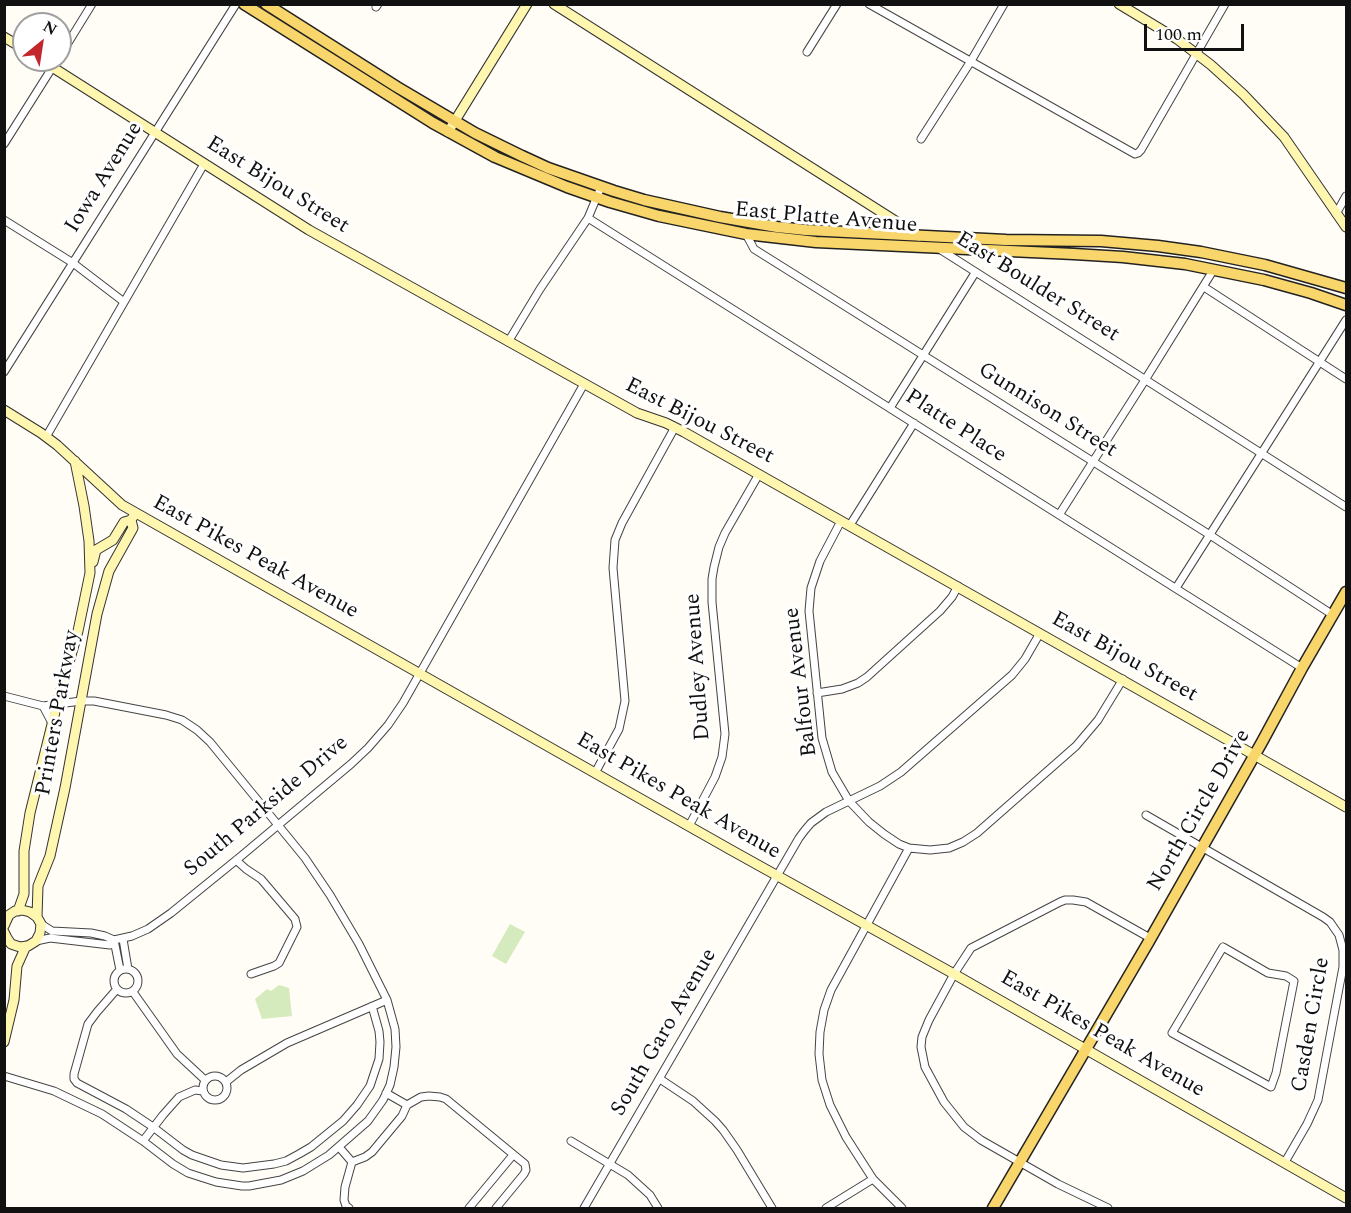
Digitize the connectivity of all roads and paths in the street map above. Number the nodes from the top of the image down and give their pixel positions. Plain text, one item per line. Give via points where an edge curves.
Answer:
1 (92, 4) edge
2 (236, 4) edge
3 (244, 4) edge
4 (266, 4) edge
5 (527, 4) edge
6 (554, 4) edge
7 (837, 4) edge
8 (869, 4) edge
9 (1004, 4) edge
10 (1119, 4) edge
11 (1225, 4) edge
12 (72, 36) edge
13 (807, 52) dead end
14 (1197, 54) junction
15 (971, 61) junction
16 (50, 72) edge
17 (67, 72) edge
18 (451, 127) junction
19 (156, 132) junction
20 (921, 139) dead end
21 (4, 144) edge
22 (204, 164) junction
23 (599, 192) junction
24 (1347, 196) edge
25 (1336, 214) junction
26 (885, 215) junction
27 (588, 218) junction
28 (725, 218) junction
29 (4, 220) edge
30 (687, 223) junction
31 (777, 227) junction
32 (1347, 228) edge
33 (746, 234) junction
34 (886, 234) junction
35 (919, 236) junction
36 (939, 248) junction
37 (73, 263) junction
38 (1214, 269) junction
39 (975, 273) junction
40 (1204, 287) junction
41 (1347, 288) edge
42 (124, 302) junction
43 (1347, 305) edge
44 (1347, 320) edge
45 (508, 342) junction
46 (924, 355) junction
47 (1320, 362) junction
48 (4, 372) edge
49 (1347, 379) edge
50 (1146, 380) junction
51 (584, 384) junction
52 (890, 408) junction
53 (4, 410) edge
54 (914, 423) junction
55 (675, 427) junction
56 (46, 437) junction
57 (1262, 454) junction
58 (75, 461) junction
59 (1093, 462) junction
60 (759, 474) junction
61 (1347, 507) edge
62 (1059, 515) junction
63 (133, 516) junction
64 (845, 523) junction
65 (1210, 535) junction
66 (90, 573) junction
67 (958, 586) junction
68 (1176, 588) junction
69 (1345, 599) edge
70 (1333, 615) junction
71 (1040, 633) junction
72 (1302, 668) junction
73 (420, 673) junction
74 (1123, 679) junction
75 (817, 693) junction
76 (4, 696) edge
77 (81, 701) junction
78 (57, 704) junction
79 (43, 706) junction
80 (52, 723) junction
81 (1255, 754) junction
82 (596, 773) junction
83 (849, 801) junction
84 (1347, 807) edge
85 (1146, 815) dead end
86 (278, 825) junction
87 (688, 826) junction
88 (1202, 846) junction
89 (909, 848) junction
90 (236, 860) junction
91 (778, 876) junction
92 (11, 914) edge
93 (39, 920) junction
94 (866, 925) junction
95 (4, 926) edge
96 (1150, 938) junction
97 (5, 939) edge
98 (123, 939) junction
99 (114, 940) junction
100 (36, 941) junction
101 (26, 946) junction
102 (1223, 947) joint
103 (124, 970) junction
104 (251, 974) dead end
105 (954, 974) junction
106 (117, 989) junction
107 (133, 992) junction
108 (387, 1000) junction
109 (372, 1006) junction
110 (4, 1042) edge
111 (1086, 1048) junction
112 (4, 1076) edge
113 (660, 1079) junction
114 (205, 1080) junction
115 (226, 1082) junction
116 (203, 1091) junction
117 (386, 1093) junction
118 (407, 1105) junction
119 (153, 1127) junction
120 (143, 1141) junction
121 (571, 1141) dead end
122 (339, 1147) junction
123 (513, 1155) junction
124 (352, 1162) junction
125 (1019, 1162) junction
126 (1285, 1162) junction
127 (610, 1164) junction
128 (873, 1179) junction
129 (1347, 1198) edge
130 (349, 1209) edge
131 (469, 1209) edge
132 (496, 1209) edge
133 (584, 1209) edge
134 (658, 1209) edge
135 (772, 1209) edge
136 (826, 1209) edge
137 (902, 1209) edge
138 (993, 1209) edge
139 (1108, 1209) edge

1 - 12 street
2 - 19 street, Iowa Avenue
3 - 18 main road, East Platte Avenue via 396,101
4 - 18 main road, East Platte Avenue
5 - 18 main road
6 - 26 main road, East Boulder Street
7 - 13 street
8 - 15 street
9 - 15 street
10 - 14 main road
11 - 14 street
14 - 15 street via 1135,154
14 - 25 main road via 1272,124
15 - 20 street
16 - 21 street
17 - 19 main road, East Bijou Street
18 - 23 main road, East Platte Avenue via 495,157 524,170
19 - 22 main road, East Bijou Street
19 - 37 street, Iowa Avenue
22 - 42 street
22 - 45 main road, East Bijou Street via 294,222
23 - 27 street
23 - 28 main road, East Platte Avenue
23 - 30 main road, East Platte Avenue via 645,212
24 - 25 street
25 - 32 main road
26 - 34 main road
26 - 35 main road, East Boulder Street
27 - 45 street
27 - 52 street, Platte Place
28 - 30 main road via 719,224
28 - 31 main road, East Platte Avenue
29 - 37 street
30 - 33 main road, East Platte Avenue
31 - 33 main road
31 - 34 main road, East Platte Avenue
33 - 36 main road, East Platte Avenue
33 - 46 street, Gunnison Street via 754,249
34 - 35 main road, East Platte Avenue
35 - 36 main road, East Boulder Street
35 - 41 main road, East Platte Avenue via 1158,246 1265,265
36 - 38 main road, East Platte Avenue via 1123,257
36 - 39 street, East Boulder Street
37 - 42 street
37 - 48 street, Iowa Avenue
38 - 40 street
38 - 43 main road, East Platte Avenue via 1282,284
39 - 46 street
39 - 50 street, East Boulder Street
40 - 47 street
40 - 50 street
42 - 56 street
44 - 47 street
45 - 51 main road, East Bijou Street
46 - 52 street
46 - 59 street, Gunnison Street
47 - 49 street
47 - 57 street
50 - 57 street, East Boulder Street
50 - 59 street
51 - 55 main road, East Bijou Street via 640,415
51 - 73 street, South Parkside Drive
52 - 54 street, Platte Place
53 - 56 main road, East Pikes Peak Avenue
54 - 62 street, Platte Place
54 - 64 street, Balfour Avenue
55 - 60 main road, East Bijou Street
55 - 82 street via 615,540 613,568 625,701 619,729
56 - 58 main road, East Pikes Peak Avenue
57 - 61 street, East Boulder Street
57 - 65 street
58 - 63 main road, East Pikes Peak Avenue
58 - 66 main road, Printers Parkway via 89,541
59 - 62 street
59 - 65 street, Gunnison Street
60 - 64 main road, East Bijou Street
60 - 87 street, Dudley Avenue via 725,533 716,557 712,602 725,734 719,768
62 - 68 street, Platte Place
63 - 66 main road, Printers Parkway via 124,522 113,540 96,550
63 - 73 main road, East Pikes Peak Avenue
63 - 77 main road, Printers Parkway via 133,528 109,571
64 - 67 main road, East Bijou Street
64 - 75 street, Balfour Avenue via 820,561 811,588 809,611
65 - 68 street
65 - 70 street, Gunnison Street
66 - 78 main road, Printers Parkway
67 - 71 main road, East Bijou Street
67 - 75 street via 940,611 858,683
68 - 72 street, Platte Place
69 - 70 main road, North Circle Drive
70 - 72 main road, North Circle Drive
71 - 74 main road, East Bijou Street
71 - 83 street, South Garo Avenue via 1025,659 1004,683 901,772
72 - 81 main road, North Circle Drive
73 - 82 main road, East Pikes Peak Avenue
73 - 86 street, South Parkside Drive via 396,713 368,748
74 - 81 main road, East Bijou Street
74 - 89 street via 1098,720 1076,746 977,833 949,848
75 - 83 street, Balfour Avenue via 828,760
76 - 79 street
77 - 78 street
77 - 86 street via 182,720 210,742
77 - 93 main road, Printers Parkway via 52,849 38,886
78 - 79 street
78 - 80 main road, Printers Parkway
79 - 80 street
80 - 92 main road, Printers Parkway via 30,813 24,851 24,894
81 - 84 main road, East Bijou Street
81 - 88 main road, North Circle Drive
82 - 87 main road, East Pikes Peak Avenue
83 - 89 street, Balfour Avenue via 884,834
83 - 91 street, South Garo Avenue via 811,823
85 - 88 street, Casden Circle
86 - 90 street, South Parkside Drive
86 - 108 street via 326,888
87 - 91 main road, East Pikes Peak Avenue
88 - 96 main road, North Circle Drive
88 - 126 street, Casden Circle via 1323,917 1342,942 1343,967 1318,1100
89 - 94 street
90 - 98 street, South Parkside Drive via 160,921
90 - 104 street via 261,879 297,927 279,963
91 - 94 main road, East Pikes Peak Avenue
91 - 113 street, South Garo Avenue
92 - 93 main road via 30,912
92 - 95 main road, Printers Parkway
93 - 99 street, South Parkside Drive via 52,931 91,933
93 - 100 main road
94 - 105 main road, East Pikes Peak Avenue
94 - 128 street via 831,990 824,1010 819,1054 830,1105
96 - 105 street via 1086,902 1065,900 971,948
96 - 111 main road, North Circle Drive
97 - 101 main road
98 - 99 street, South Parkside Drive
98 - 103 street
99 - 100 street, South Parkside Drive via 110,945 48,938
99 - 103 street
100 - 101 main road, South Parkside Drive
101 - 110 main road via 17,966 15,1000
102 - 102 street via 1269,973 1294,981 1271,1087 1172,1033
103 - 106 street via 115,976
103 - 107 street via 135,972 139,981
105 - 111 main road, East Pikes Peak Avenue
105 - 125 street via 925,1028 921,1047 925,1067 944,1102 964,1127
106 - 107 street
106 - 119 street via 88,1024 74,1079
107 - 114 street via 177,1054
108 - 109 street
108 - 117 street via 396,1047 393,1076
109 - 115 street via 287,1043
109 - 119 street via 380,1051 370,1086 343,1121 299,1154 264,1166 231,1167 192,1155
111 - 125 main road, North Circle Drive
111 - 126 main road, East Pikes Peak Avenue
112 - 120 street via 54,1091 102,1114
113 - 127 street, South Garo Avenue
113 - 135 street via 693,1101 723,1130
114 - 115 street via 216,1076
114 - 116 street
115 - 116 street via 224,1096 217,1100
116 - 119 street via 179,1097
117 - 118 street
117 - 122 street via 368,1121
118 - 123 street via 420,1097 446,1099
118 - 124 street via 372,1152
119 - 120 street
120 - 122 street via 188,1173 242,1186 298,1174
121 - 127 street
122 - 124 street
123 - 131 street
123 - 132 street via 525,1164 526,1170
124 - 130 street via 344,1200
125 - 138 main road, North Circle Drive
125 - 139 street
126 - 129 main road, East Pikes Peak Avenue
127 - 133 street, South Garo Avenue
127 - 134 street via 636,1181
128 - 136 street
128 - 137 street

